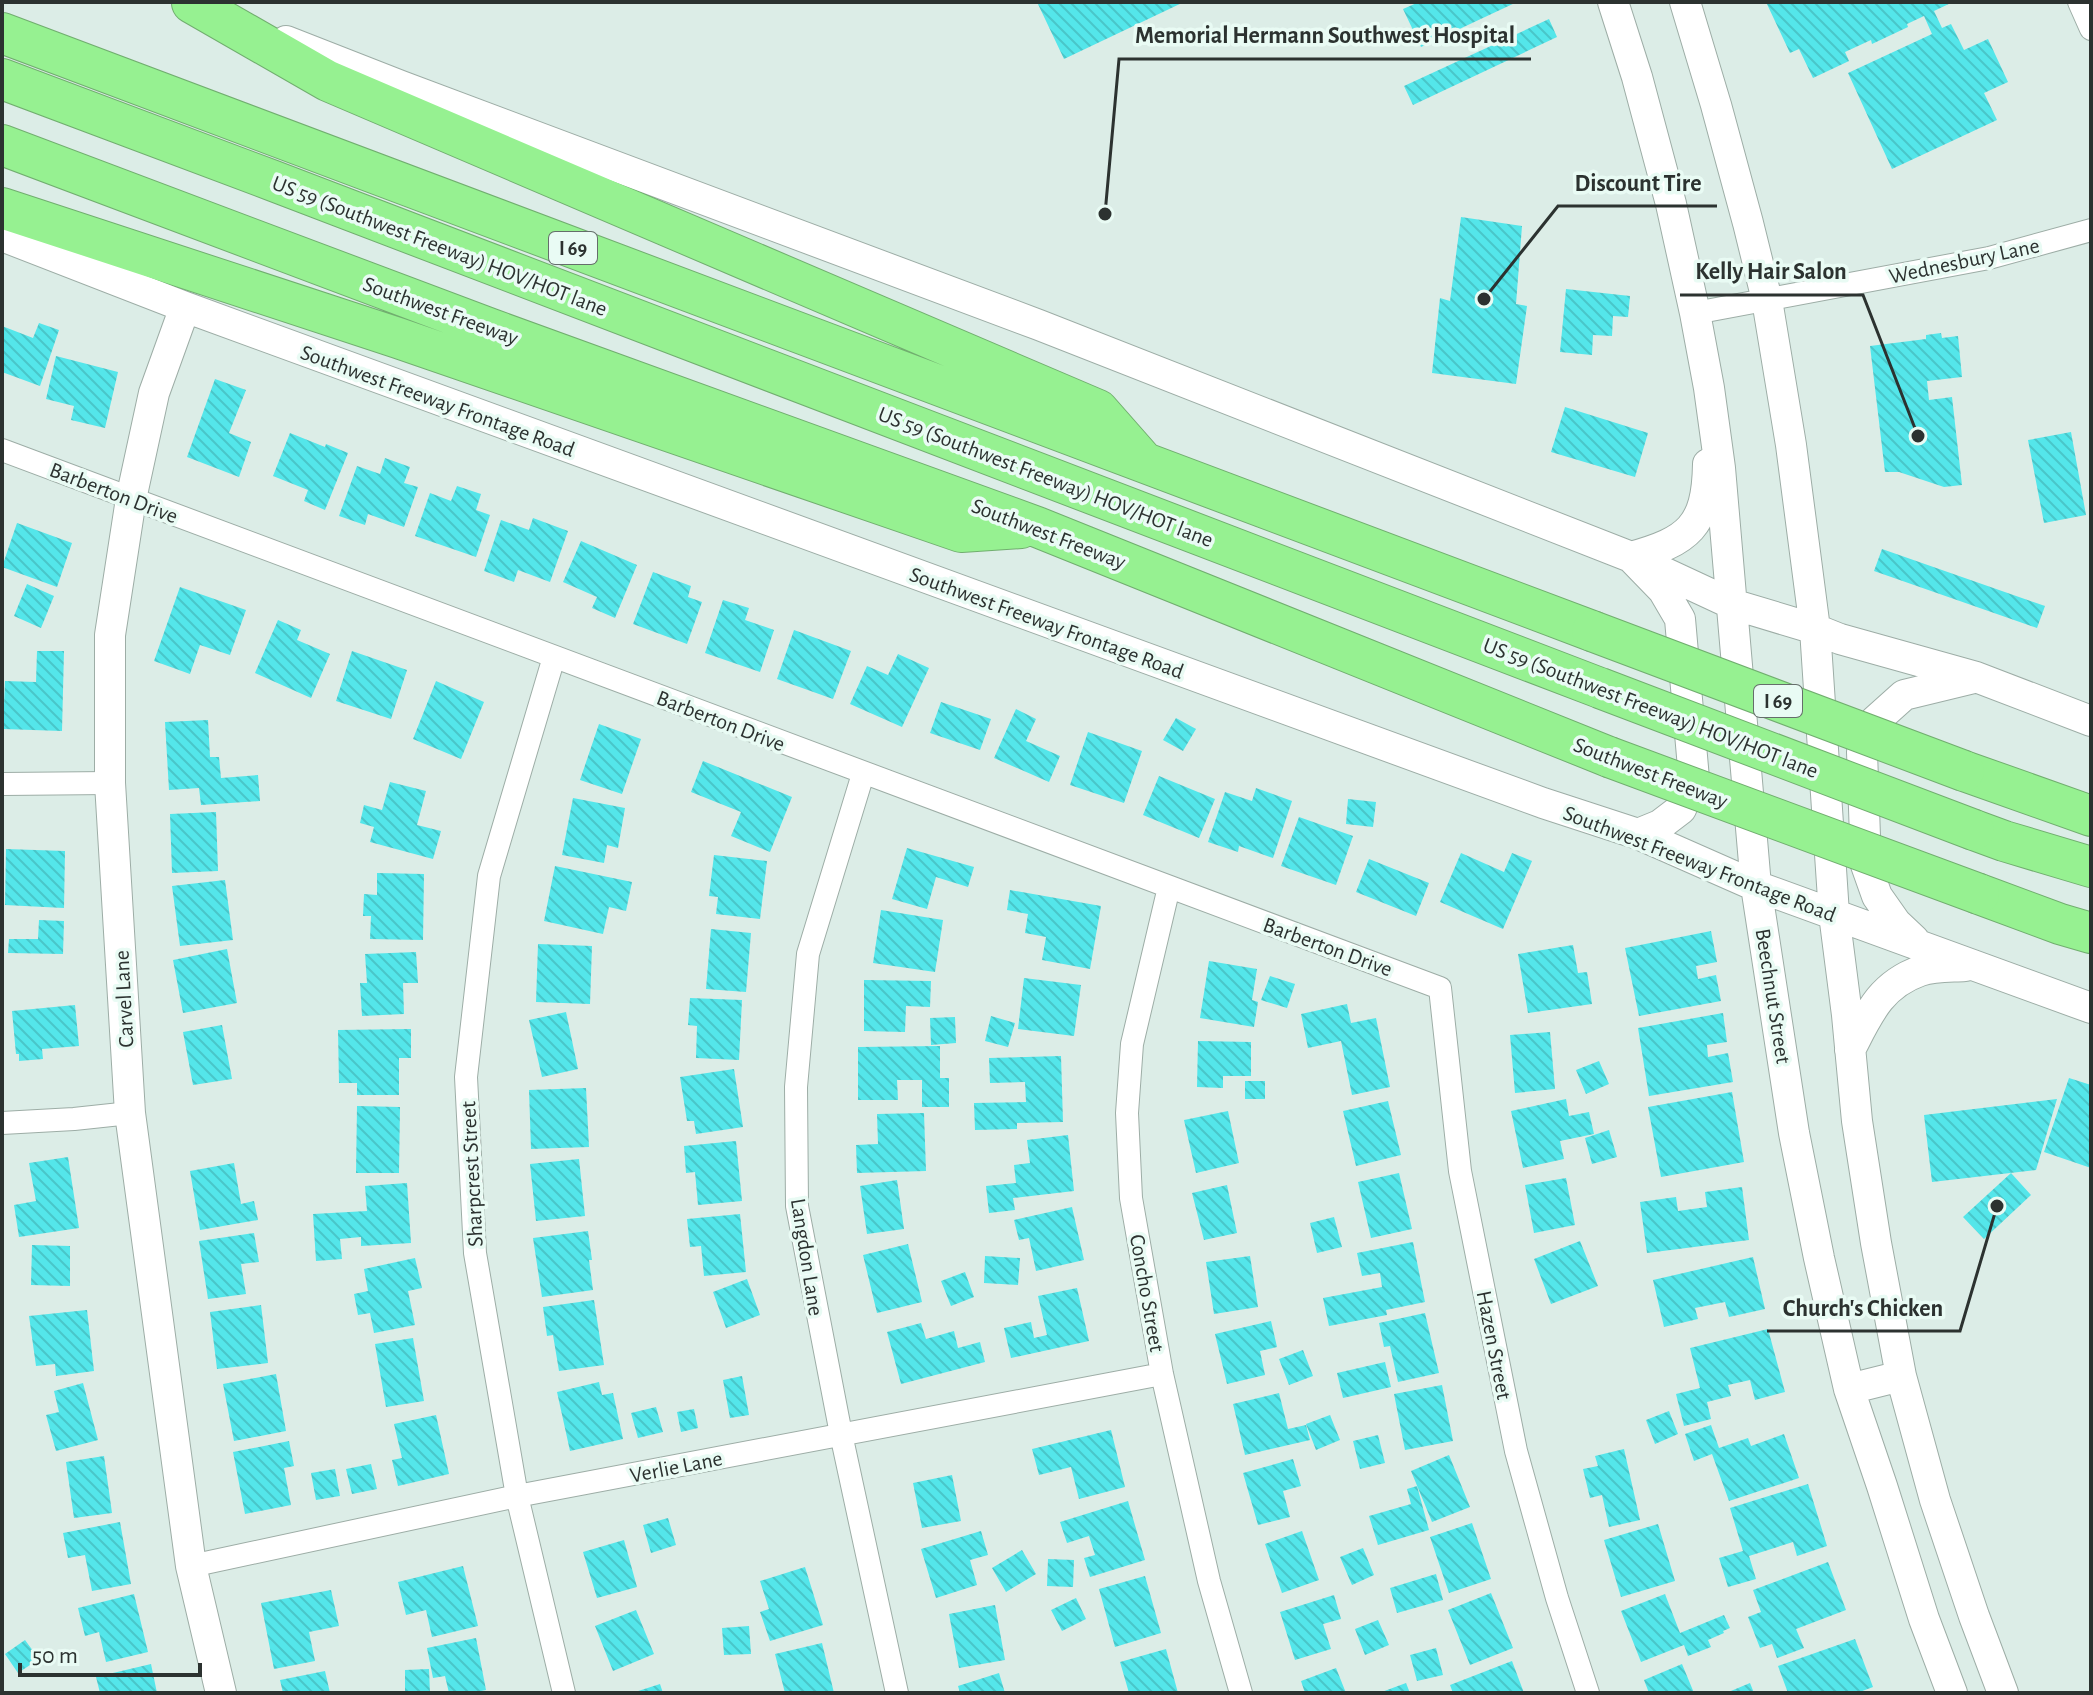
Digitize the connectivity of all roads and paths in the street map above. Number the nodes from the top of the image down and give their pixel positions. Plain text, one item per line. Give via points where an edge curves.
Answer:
1 (1613, 2) edge
2 (1685, 2) edge
3 (2079, 2) edge
4 (190, 3) edge
5 (2091, 29) edge
6 (2, 33) edge
7 (2, 79) edge
8 (2, 145) edge
9 (2, 208) edge
10 (2091, 230) edge
11 (2, 236) edge
12 (1767, 300) junction
13 (185, 307) junction
14 (1695, 313) junction
15 (1709, 388) junction
16 (2, 450) edge
17 (1145, 463) junction
18 (131, 499) junction
19 (1037, 527) junction
20 (1631, 557) junction
21 (1732, 604) junction
22 (1815, 629) junction
23 (554, 657) junction
24 (1976, 677) junction
25 (2091, 721) edge
26 (863, 774) junction
27 (110, 783) junction
28 (2, 784) edge
29 (2091, 816) edge
30 (1638, 834) junction
31 (2091, 867) edge
32 (1756, 886) junction
33 (1169, 887) junction
34 (1834, 914) junction
35 (2091, 933) edge
36 (1920, 946) junction
37 (1969, 965) junction
38 (1440, 988) joint
39 (2091, 1008) edge
40 (1850, 1050) junction
41 (130, 1113) junction
42 (2, 1123) edge
43 (1162, 1374) junction
44 (1901, 1376) junction
45 (1849, 1389) junction
46 (841, 1434) junction
47 (517, 1496) junction
48 (191, 1566) junction
49 (221, 1693) edge
50 (564, 1693) edge
51 (897, 1693) edge
52 (1241, 1693) edge
53 (1588, 1693) edge
54 (1952, 1693) edge
55 (2003, 1693) edge

1 - 14 main road, Beechnut Street via 1671,204
2 - 12 main road
3 - 5 street
4 - 17 highway via 328,81 1098,410
4 - 20 main road via 1039,325
6 - 17 highway, I 69
7 - 31 highway, US 59 (Southwest Freeway) HOV/HOT lane, bridge via 1974,830
8 - 19 highway, Southwest Freeway
9 - 19 highway via 961,532
10 - 12 street, Wednesbury Lane via 1989,258
11 - 13 main road, Southwest Freeway Frontage Road
12 - 14 street, Wednesbury Lane
12 - 22 main road
13 - 18 main road, Carvel Lane via 154,393
13 - 30 main road, Southwest Freeway Frontage Road
14 - 15 main road, Beechnut Street
15 - 20 main road via 1708,473 1695,525 1674,543
15 - 21 main road, Beechnut Street
16 - 18 street, Barberton Drive
17 - 29 highway, I 69, bridge
18 - 23 street, Barberton Drive
18 - 27 main road, Carvel Lane via 110,635
19 - 35 highway, Southwest Freeway, bridge via 1609,757
20 - 21 main road
20 - 30 main road via 1663,590 1680,619 1694,779 1681,809
21 - 22 main road
21 - 32 main road, Beechnut Street
22 - 24 main road
22 - 34 main road
23 - 26 street, Barberton Drive
23 - 47 street, Sharpcrest Street via 489,876 466,1077 475,1253
24 - 25 main road
24 - 36 main road via 1904,695 1875,721 1862,752 1866,865 1877,896
26 - 33 street, Barberton Drive
26 - 46 street, Langdon Lane via 808,954 796,1087 797,1206
27 - 28 street
27 - 41 main road, Carvel Lane
30 - 32 main road, Southwest Freeway Frontage Road
32 - 34 main road, Southwest Freeway Frontage Road
32 - 45 main road, Beechnut Street via 1794,1133
33 - 38 street, Barberton Drive
33 - 43 street, Concho Street via 1132,1044 1127,1113 1131,1198
34 - 36 main road, Southwest Freeway Frontage Road
34 - 40 main road
36 - 37 main road, Southwest Freeway Frontage Road
37 - 39 main road, Southwest Freeway Frontage Road
37 - 40 main road via 1923,970 1888,989 1870,1010
38 - 53 street, Hazen Street via 1460,1171 1516,1451
40 - 44 main road via 1871,1212
41 - 42 street
41 - 48 main road, Carvel Lane
43 - 46 street, Verlie Lane
43 - 52 street, Concho Street via 1209,1581
44 - 45 main road
44 - 55 main road via 1935,1500
45 - 54 main road, Beechnut Street
46 - 47 street, Verlie Lane
46 - 51 street, Langdon Lane
47 - 48 street, Verlie Lane
47 - 50 street, Sharpcrest Street
48 - 49 main road, Carvel Lane

